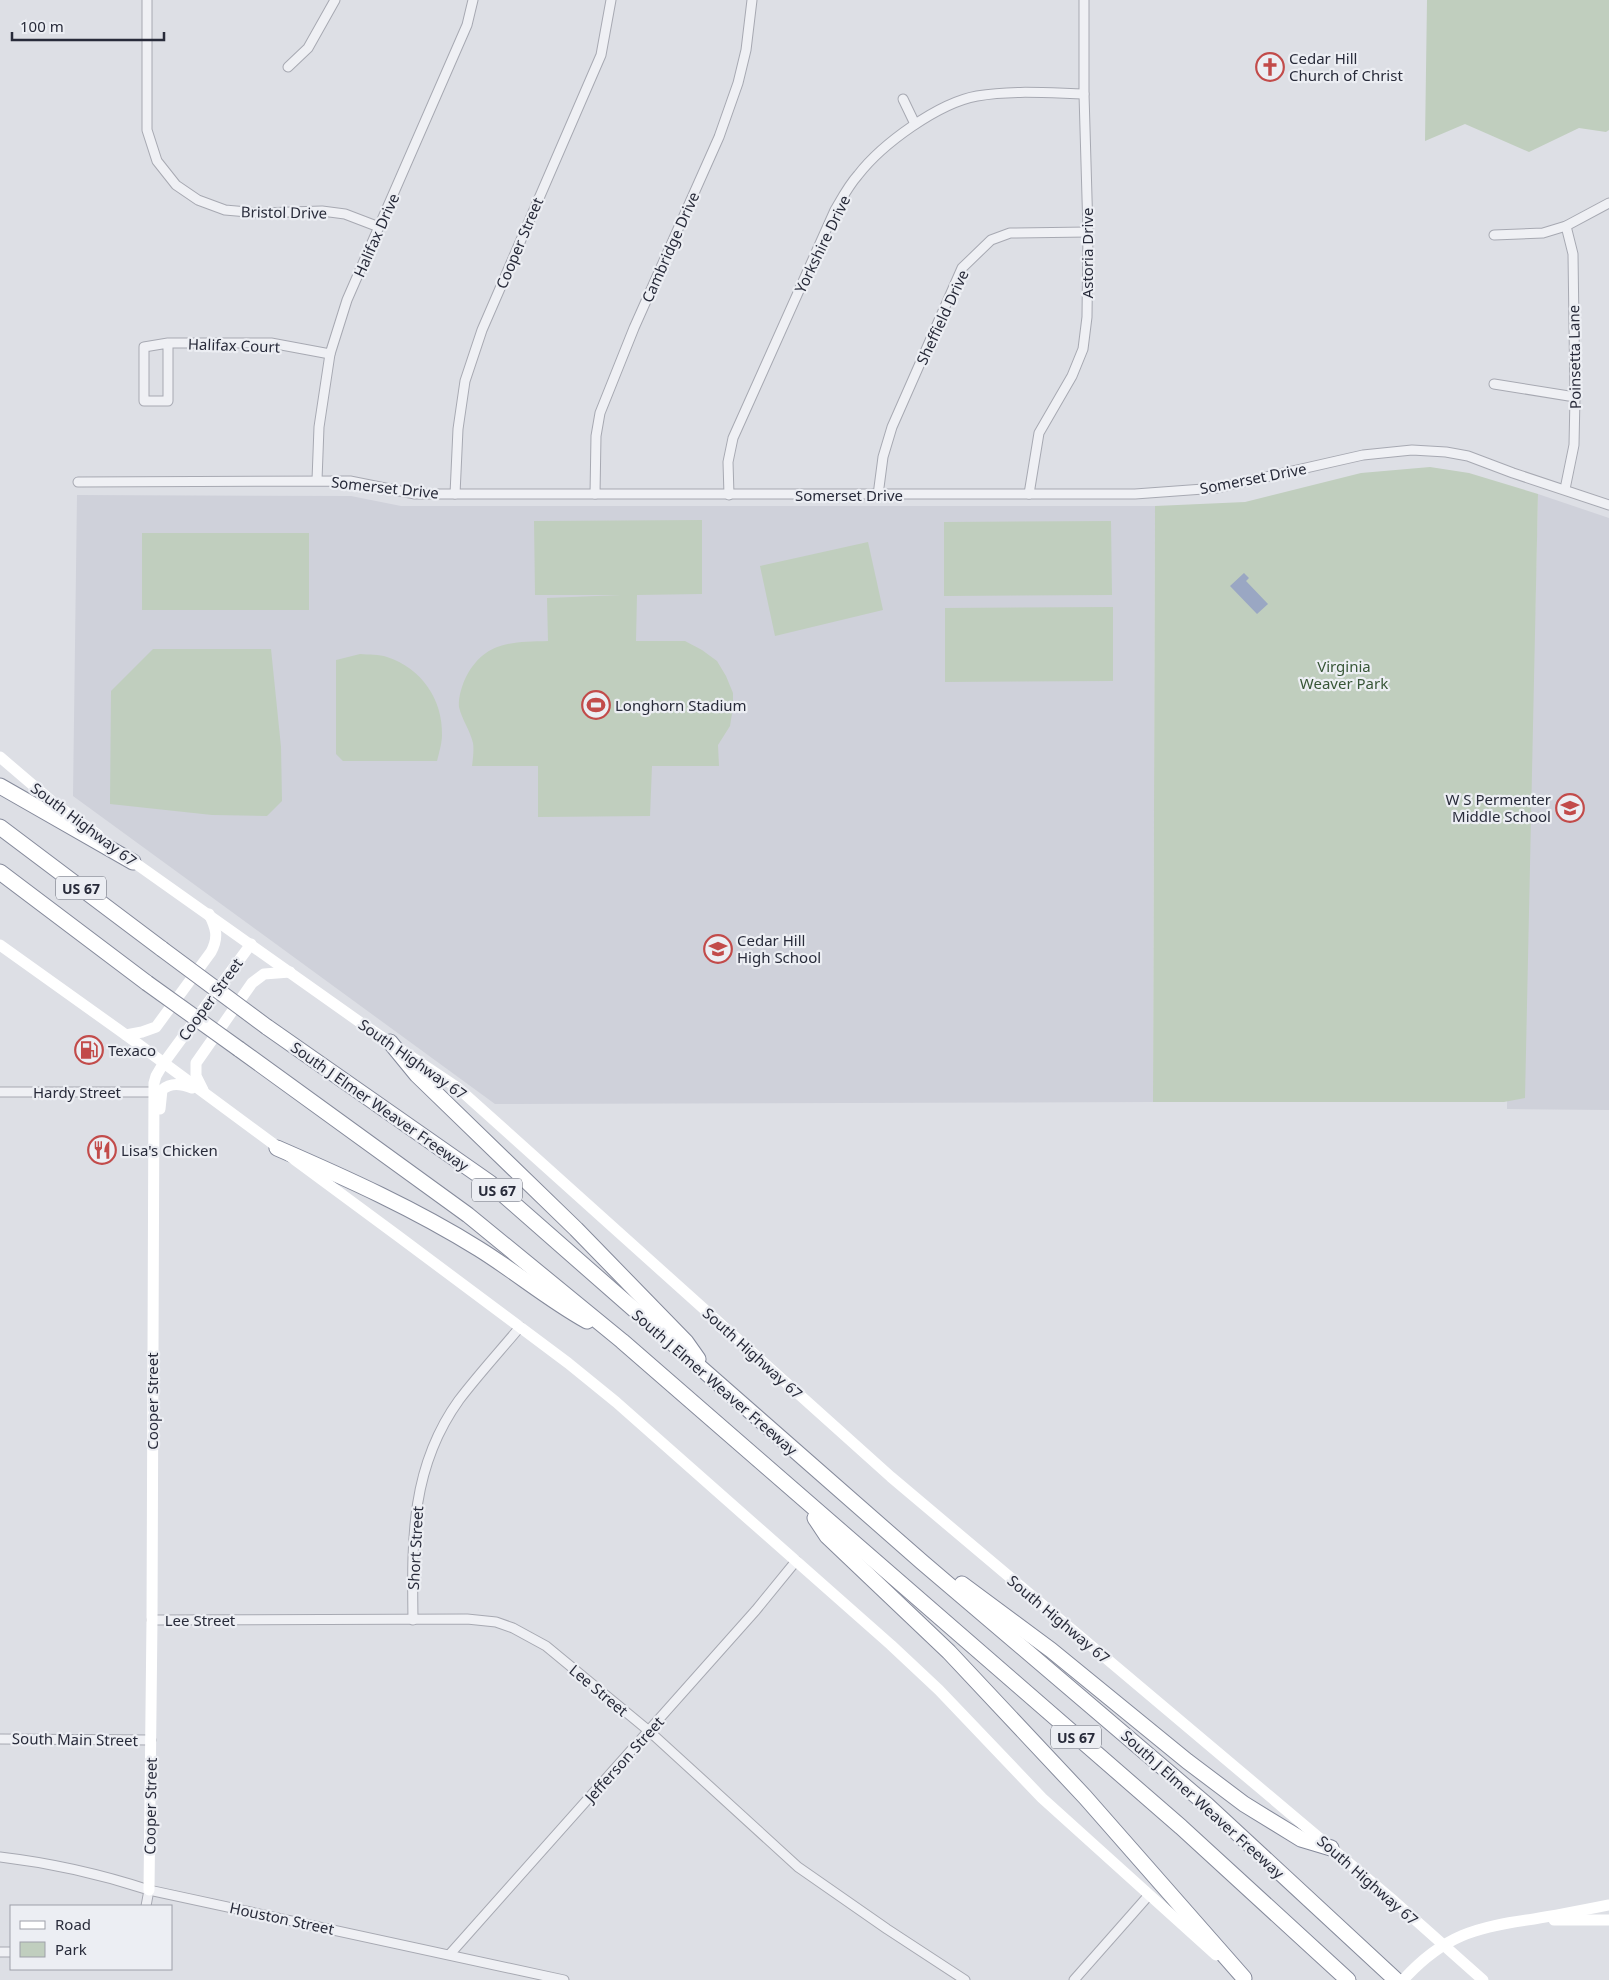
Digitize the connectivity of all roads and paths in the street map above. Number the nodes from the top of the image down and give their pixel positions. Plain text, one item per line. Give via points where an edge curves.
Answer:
1 (147, 0) edge
2 (335, 0) edge
3 (473, 0) edge
4 (611, 0) edge
5 (752, 0) edge
6 (1084, 0) edge
7 (288, 67) dead end
8 (1084, 94) junction
9 (903, 100) dead end
10 (915, 124) junction
11 (1609, 203) edge
12 (1566, 226) junction
13 (380, 227) junction
14 (1088, 232) junction
15 (1494, 236) dead end
16 (168, 344) junction
17 (330, 354) junction
18 (1494, 384) dead end
19 (1575, 397) junction
20 (317, 480) junction
21 (78, 482) dead end
22 (1565, 489) junction
23 (455, 494) junction
24 (596, 494) junction
25 (1029, 494) junction
26 (729, 495) junction
27 (878, 495) junction
28 (1609, 505) edge
29 (0, 757) edge
30 (0, 786) edge
31 (0, 827) edge
32 (133, 862) junction
33 (0, 872) edge
34 (209, 914) junction
35 (251, 944) junction
36 (0, 945) edge
37 (290, 972) junction
38 (126, 1035) junction
39 (390, 1042) junction
40 (163, 1064) junction
41 (0, 1092) edge
42 (153, 1092) junction
43 (203, 1092) junction
44 (277, 1148) junction
45 (154, 1169) junction
46 (520, 1327) junction
47 (622, 1341) junction
48 (710, 1377) junction
49 (801, 1498) junction
50 (796, 1561) junction
51 (922, 1562) junction
52 (152, 1620) junction
53 (413, 1620) junction
54 (649, 1731) junction
55 (0, 1739) edge
56 (151, 1740) junction
57 (1332, 1848) junction
58 (0, 1856) edge
59 (149, 1890) junction
60 (1149, 1895) junction
61 (146, 1905) edge
62 (1609, 1905) edge
63 (1534, 1919) junction
64 (1609, 1920) edge
65 (1443, 1945) junction
66 (450, 1954) junction
67 (1407, 1976) edge
68 (1245, 1979) edge
69 (564, 1980) edge
70 (965, 1980) edge
71 (1074, 1980) edge
72 (1348, 1980) edge
73 (1396, 1980) edge
74 (1483, 1980) edge

1 - 13 street, Bristol Drive via 147,130 157,161 176,185 198,200 225,210 260,213 322,211 345,214
2 - 7 street via 308,48
3 - 13 street, Halifax Drive via 467,25
4 - 23 street, Cooper Street via 600,55 482,330 466,381 458,430
5 - 24 street, Cambridge Drive via 746,50 719,137 600,413 596,436
6 - 8 street, Astoria Drive
8 - 10 street, Yorkshire Drive via 999,93 974,96
8 - 14 street, Astoria Drive
9 - 10 street
10 - 26 street, Yorkshire Drive via 877,153 857,175 835,210 733,438 728,462
11 - 12 street
12 - 15 street via 1543,233
12 - 19 street, Poinsetta Lane via 1573,254
13 - 17 street, Halifax Drive via 347,300
14 - 25 street, Astoria Drive via 1087,317 1082,349 1072,376 1039,433
14 - 27 street, Sheffield Drive via 1010,233 991,240 962,268 892,427
16 - 16 street, Halifax Court via 168,401 144,401 144,346
16 - 17 street, Halifax Court via 271,344
17 - 20 street, Halifax Drive via 319,427
18 - 19 street
19 - 22 street, Poinsetta Lane via 1574,444
20 - 21 street, Somerset Drive
20 - 23 street, Somerset Drive via 350,481 415,494
22 - 25 street, Somerset Drive via 1468,456 1412,450 1363,455 1217,488 1136,494
22 - 28 street, Somerset Drive
23 - 24 street, Somerset Drive
24 - 26 street, Somerset Drive
25 - 27 street, Somerset Drive
26 - 27 street, Somerset Drive
29 - 32 main road, South Highway 67 via 55,804
30 - 32 highway
31 - 48 highway, South J Elmer Weaver Freeway / US 67, bridge via 267,1026 490,1184
32 - 34 main road, South Highway 67
33 - 47 highway, South J Elmer Weaver Freeway / US 67, bridge via 147,983 468,1214
34 - 35 main road, South Highway 67
34 - 38 main road via 217,935 211,952 156,1027
35 - 37 main road, South Highway 67
35 - 40 main road, Cooper Street
36 - 38 main road
37 - 39 main road, South Highway 67
37 - 43 main road via 264,974 252,983 196,1063 196,1076
38 - 40 main road
39 - 48 highway via 417,1074 686,1342
39 - 57 main road, South Highway 67 via 458,1088 892,1478
40 - 42 main road, Cooper Street via 156,1076
40 - 43 main road
41 - 42 street, Hardy Street
42 - 45 main road, Cooper Street
43 - 44 main road
43 - 45 main road via 172,1084 162,1090 160,1149
44 - 46 main road
44 - 47 highway via 364,1186 463,1240 573,1313
45 - 52 main road, Cooper Street
46 - 50 main road via 616,1402
46 - 53 street, Short Street via 459,1400 428,1462 414,1528
47 - 49 highway, South J Elmer Weaver Freeway / US 67
48 - 51 highway, South J Elmer Weaver Freeway / US 67
49 - 68 highway via 827,1536 949,1652 1085,1797
49 - 72 highway, South J Elmer Weaver Freeway / US 67 via 1173,1821
50 - 54 street, Jefferson Street
50 - 60 main road via 939,1690 1042,1798
51 - 57 highway via 952,1576 1051,1650 1244,1804 1301,1838
51 - 73 highway, South J Elmer Weaver Freeway / US 67 via 1207,1805
52 - 53 street, Lee Street
52 - 56 main road, Cooper Street
53 - 54 street, Lee Street via 467,1619 496,1622 513,1628 546,1646
54 - 66 street, Jefferson Street
54 - 70 street, Lee Street via 798,1866
55 - 56 street, South Main Street
56 - 59 main road, Cooper Street
57 - 65 main road, South Highway 67
58 - 59 street, Houston Street via 108,1876
59 - 61 street
59 - 66 street, Houston Street
60 - 68 main road
60 - 71 street
62 - 63 main road
63 - 64 main road
63 - 65 main road via 1471,1931
65 - 67 main road via 1424,1958
65 - 74 main road, South Highway 67
66 - 69 street, Houston Street

